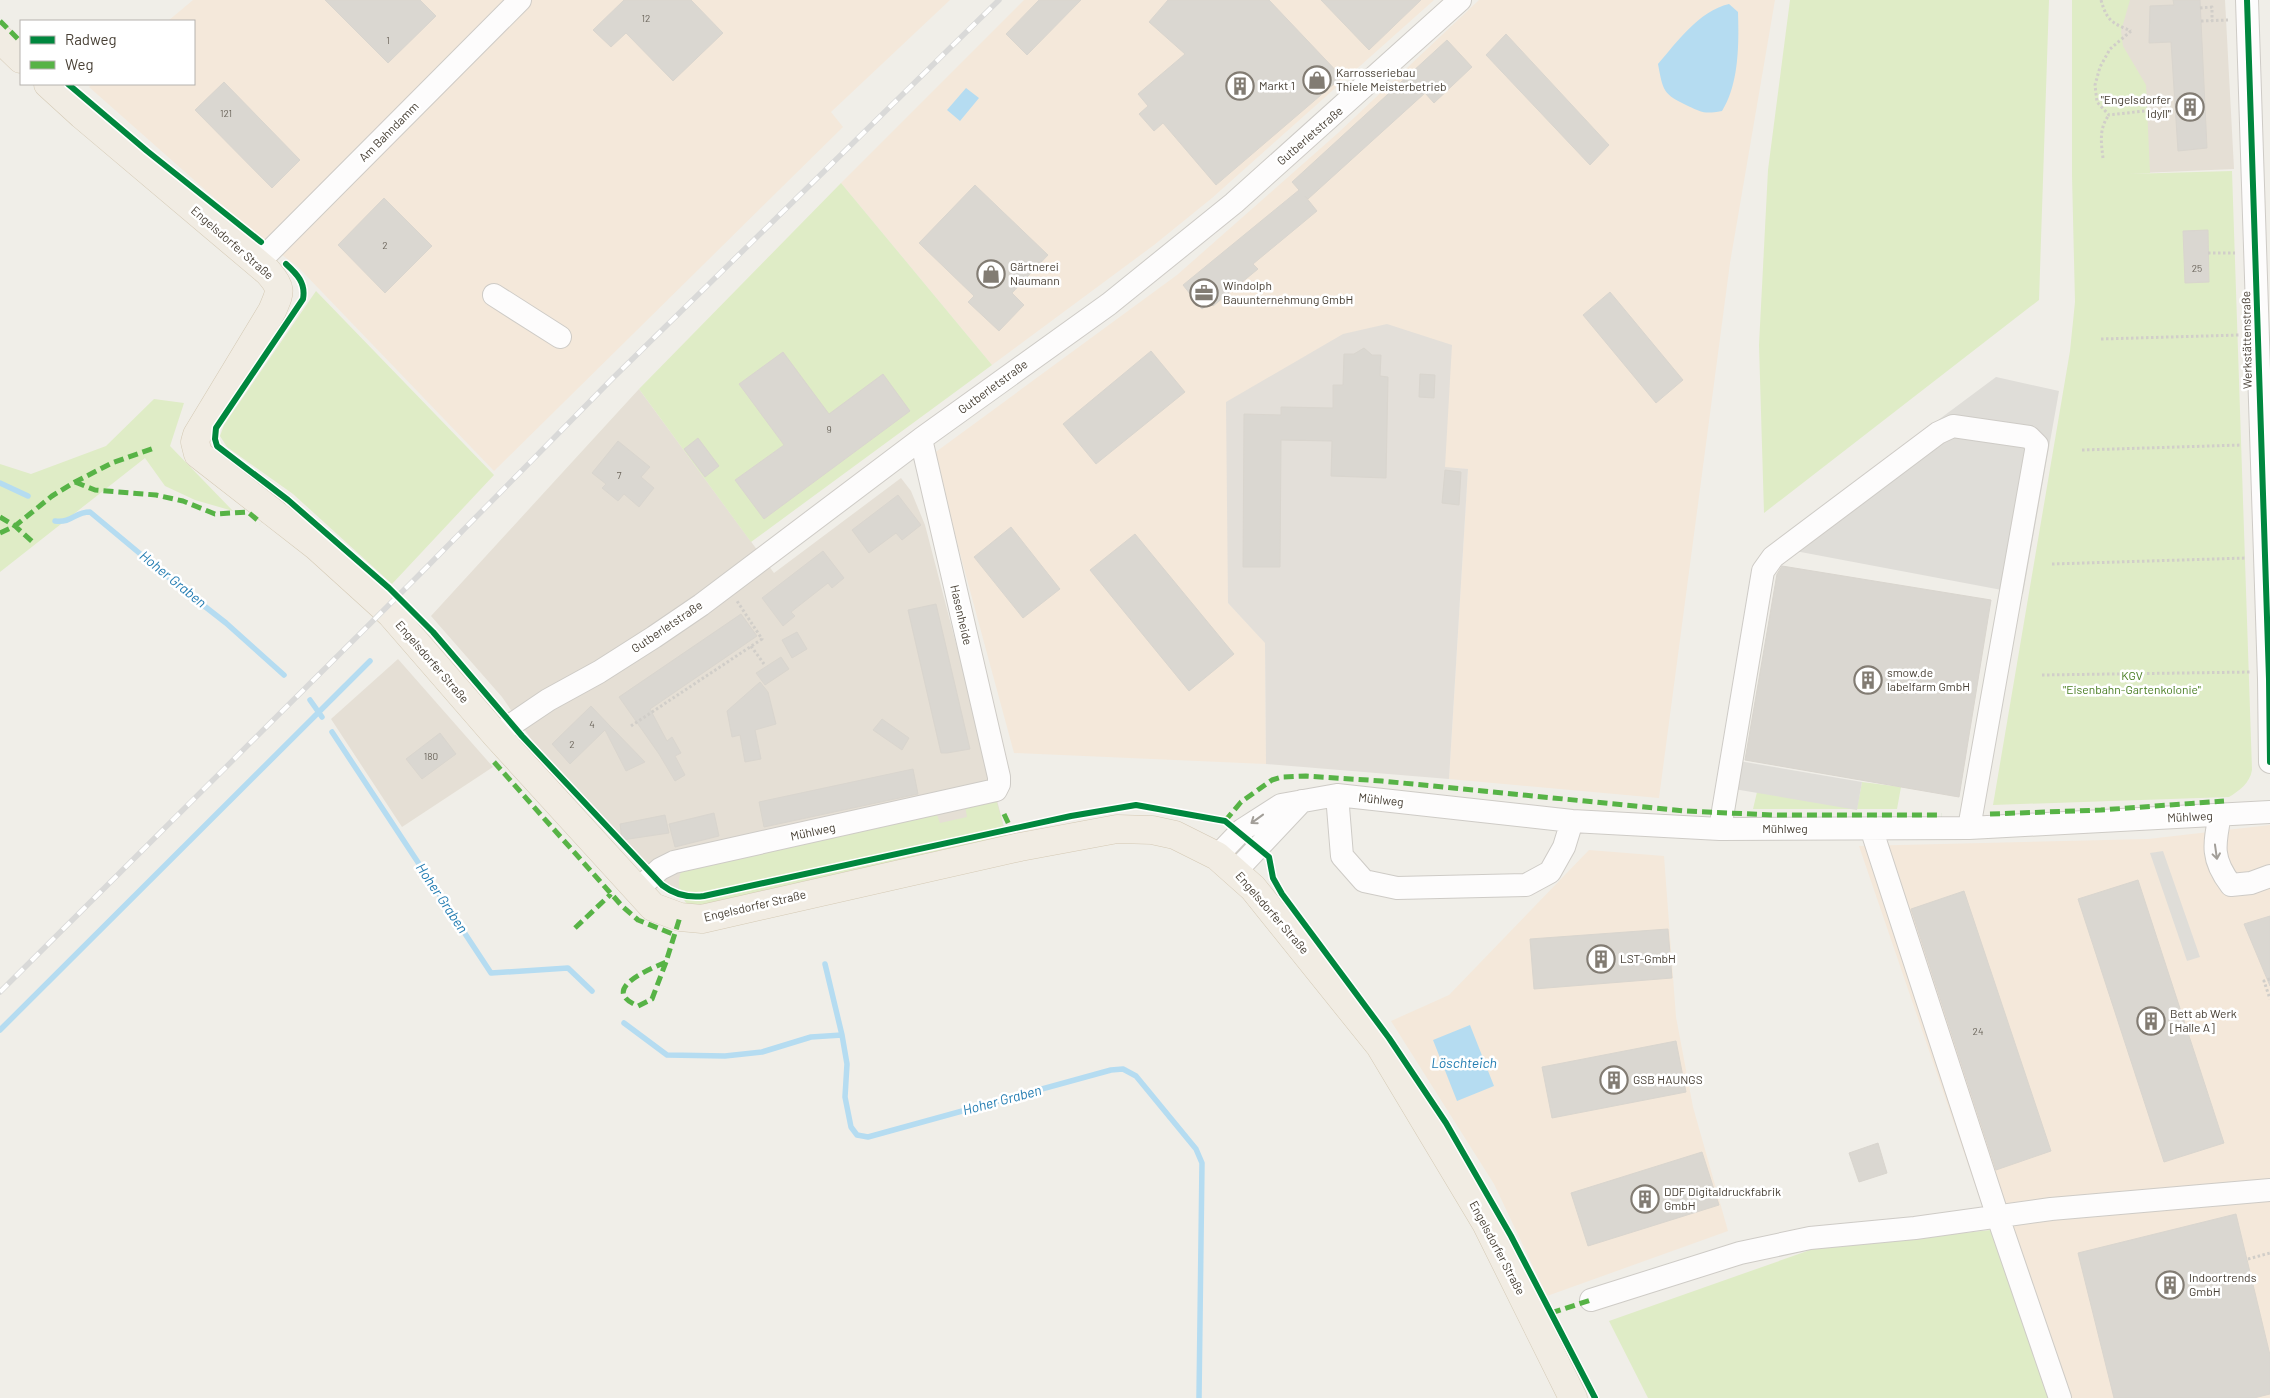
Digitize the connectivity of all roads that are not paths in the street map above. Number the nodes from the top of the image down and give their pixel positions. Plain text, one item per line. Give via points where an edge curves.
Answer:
1 (520, 0) edge
2 (1460, 0) edge
3 (2247, 0) edge
4 (0, 39) edge
5 (20, 58) edge
6 (49, 85) edge
7 (2260, 92) edge
8 (258, 263) junction
9 (494, 295) dead end
10 (560, 337) dead end
11 (921, 439) junction
12 (2264, 678) edge
13 (496, 736) junction
14 (2270, 762) edge
15 (996, 790) joint
16 (1337, 795) junction
17 (2270, 812) edge
18 (2220, 815) junction
19 (1572, 821) junction
20 (1871, 828) junction
21 (1969, 828) junction
22 (1720, 829) junction
23 (1227, 863) junction
24 (2270, 876) edge
25 (637, 890) junction
26 (2270, 1190) edge
27 (1998, 1217) junction
28 (1591, 1300) dead end
29 (1573, 1398) edge
30 (2060, 1398) edge

1 - 8 street, Am Bahndamm
2 - 11 street, Gutberletstraße via 1173,254
3 - 7 street, Werkstättenstraße
4 - 5 main road
6 - 8 main road, Engelsdorfer Straße
7 - 12 street, Werkstättenstraße
8 - 13 main road, Engelsdorfer Straße via 276,281 279,294 197,434 198,454 316,546 390,614
9 - 10 street
11 - 13 street, Gutberletstraße via 654,637 548,700
11 - 15 street, Hasenheide via 998,777
12 - 14 street, Werkstättenstraße
13 - 25 main road, Engelsdorfer Straße
15 - 25 street, Mühlweg via 674,862 660,869
16 - 19 street, Mühlweg
16 - 19 street via 1342,856 1364,881 1397,888 1526,885 1550,872 1564,847
16 - 23 street, Mühlweg via 1302,802
17 - 18 street, Mühlweg
18 - 21 street, Mühlweg
18 -> 24 street via 2214,848 2220,870 2231,885 2251,883
19 - 22 street, Mühlweg
20 - 21 street, Mühlweg
20 - 22 street, Mühlweg
20 - 27 street
21 - 22 street via 2037,445 2029,437 1953,426 1938,433 1773,557 1763,571
23 - 25 main road, Engelsdorfer Straße via 1175,835 1152,830 1117,829 1010,849 702,918 680,917 653,907
23 - 29 main road, Engelsdorfer Straße via 1254,888 1380,1046 1486,1223
26 - 27 street via 2051,1209
27 - 28 street via 1785,1243 1740,1253
27 - 30 street

